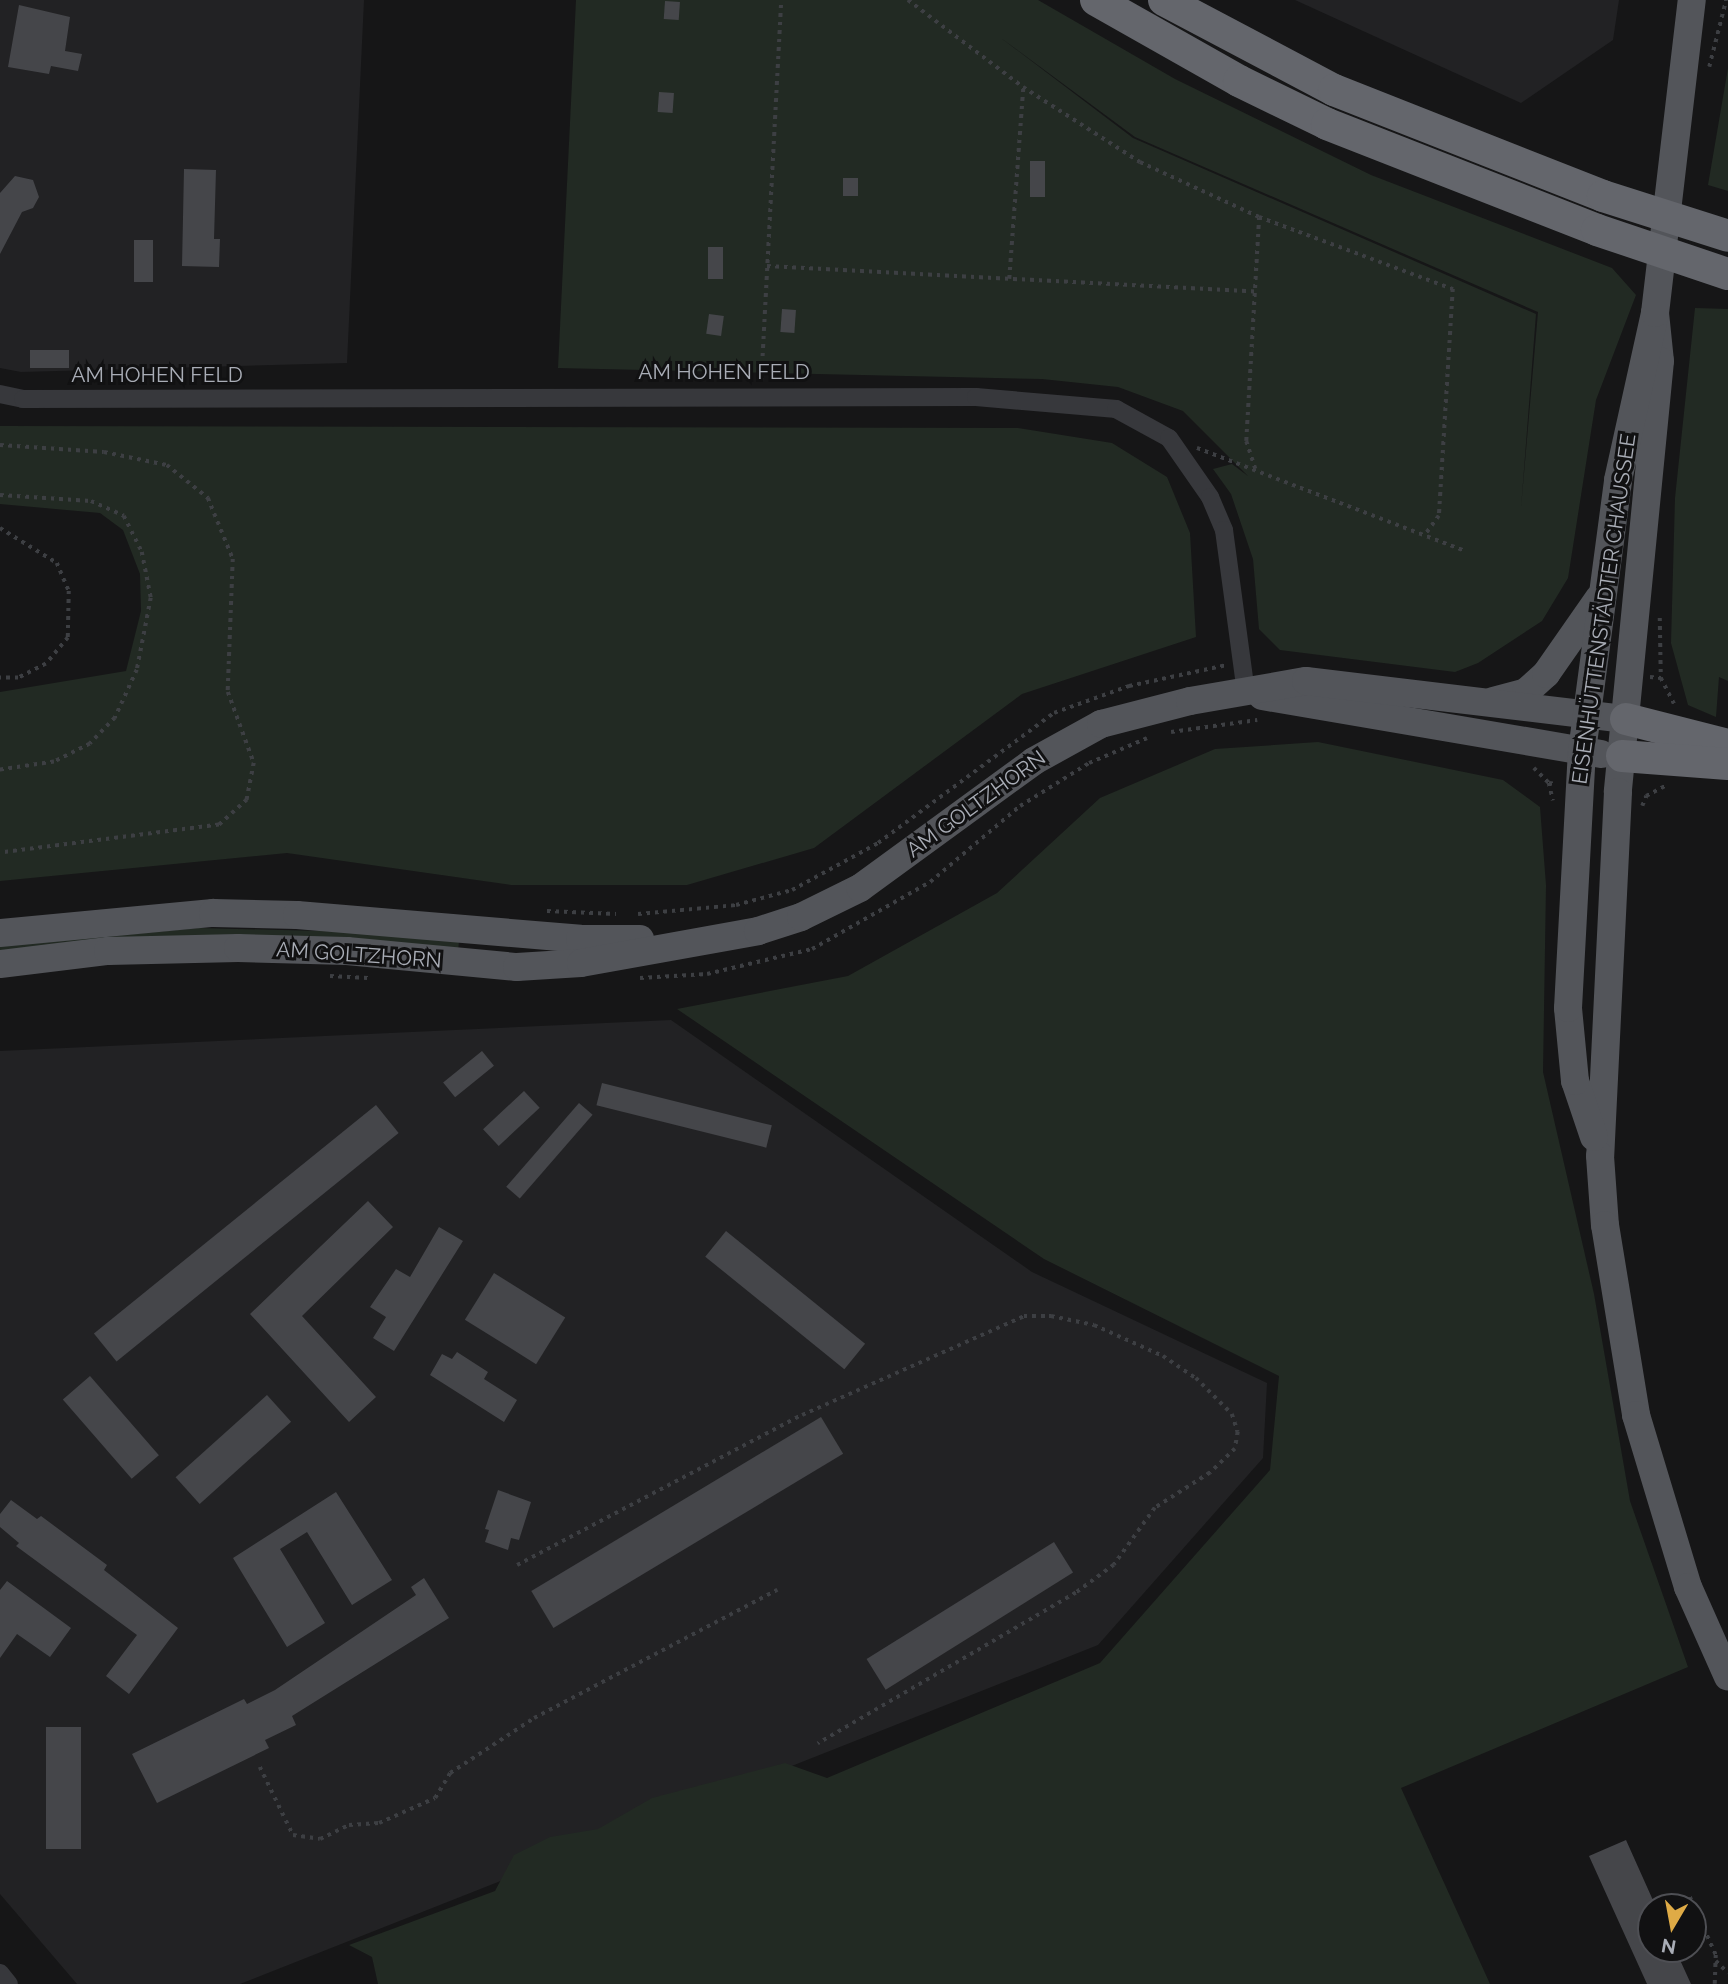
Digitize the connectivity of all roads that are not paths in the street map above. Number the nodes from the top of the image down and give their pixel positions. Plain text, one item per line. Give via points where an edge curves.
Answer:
1 (1096, 0) edge
2 (1164, 0) edge
3 (1692, 0) edge
4 (1728, 236) edge
5 (1728, 274) edge
6 (1655, 313) junction
7 (0, 394) edge
8 (1603, 593) junction
9 (1245, 692) junction
10 (1469, 703) junction
11 (1586, 715) junction
12 (1626, 719) junction
13 (1728, 745) edge
14 (1678, 747) junction
15 (1583, 751) junction
16 (1622, 756) junction
17 (1728, 764) edge
18 (0, 933) edge
19 (716, 939) junction
20 (0, 964) edge
21 (1600, 1156) junction
22 (1728, 1677) edge
23 (0, 1973) edge
24 (9, 1984) edge

1 - 5 highway, bridge via 1239,81 1327,124 1597,230
2 - 4 highway, bridge via 1334,90 1603,195
3 - 6 main road, EISENHÜTTENSTÄDTER CHAUSSEE
6 - 8 main road, EISENHÜTTENSTÄDTER CHAUSSEE via 1618,480
6 - 12 main road, EISENHÜTTENSTÄDTER CHAUSSEE via 1660,361
7 - 9 street, AM HOHEN FELD via 23,399 760,394 976,397 1093,405 1139,419 1169,438 1210,497 1224,530
8 - 10 main road via 1584,613 1558,660 1526,692 1503,701
8 - 11 main road, EISENHÜTTENSTÄDTER CHAUSSEE
9 - 10 main road, AM GOLTZHORN via 1306,681
9 - 15 main road, AM GOLTZHORN
9 - 19 main road, AM GOLTZHORN via 1140,713 1064,741 860,888 801,917
10 - 11 main road, AM GOLTZHORN
11 - 12 main road, AM GOLTZHORN
11 - 15 main road, EISENHÜTTENSTÄDTER CHAUSSEE
12 - 14 highway
12 - 16 main road, EISENHÜTTENSTÄDTER CHAUSSEE
13 - 14 highway
14 - 16 highway
14 - 17 highway
15 - 16 main road, AM GOLTZHORN
15 - 21 main road, EISENHÜTTENSTÄDTER CHAUSSEE via 1568,1008 1575,1081
16 - 21 main road, EISENHÜTTENSTÄDTER CHAUSSEE via 1606,975
18 - 19 main road, AM GOLTZHORN via 213,913 297,915 580,939
19 - 20 main road, AM GOLTZHORN via 581,963 517,967 347,951 238,948 108,951
21 - 22 main road, EISENHÜTTENSTÄDTER CHAUSSEE via 1605,1225 1636,1415 1688,1587
23 - 24 street

